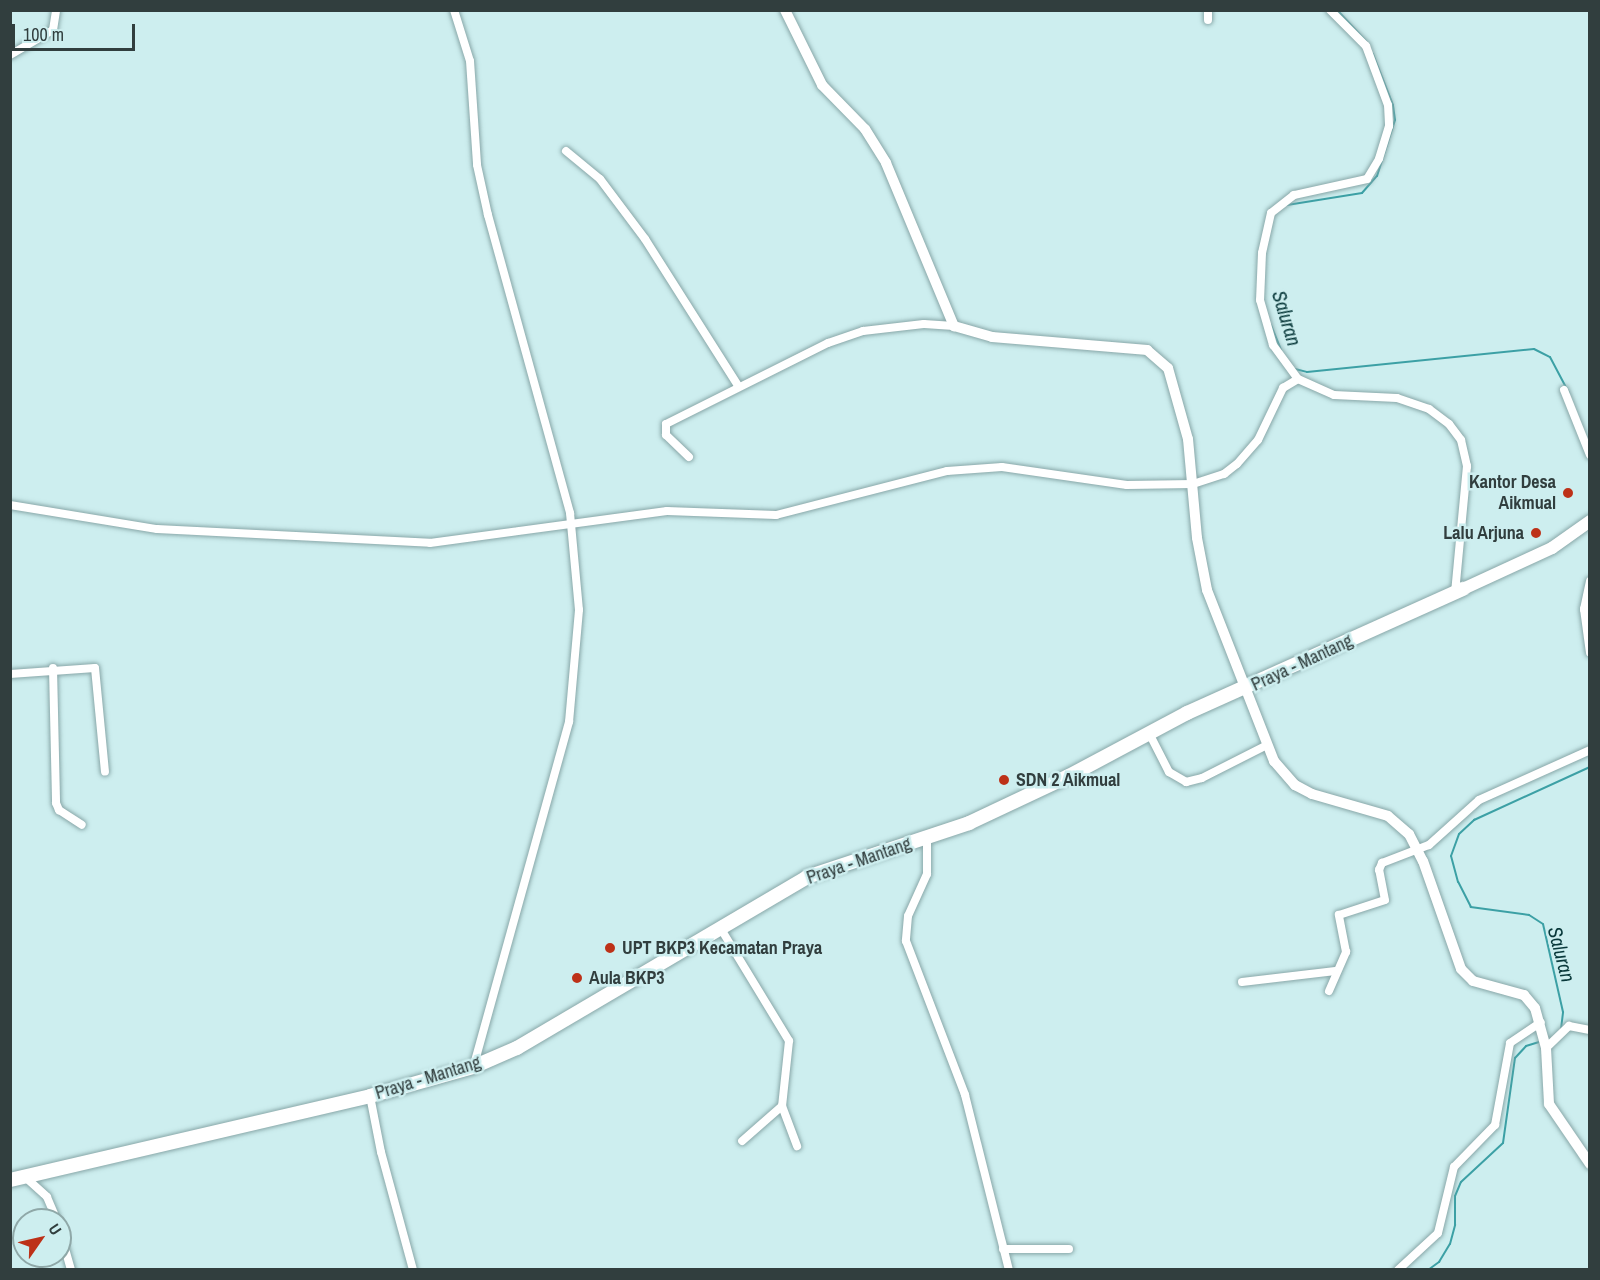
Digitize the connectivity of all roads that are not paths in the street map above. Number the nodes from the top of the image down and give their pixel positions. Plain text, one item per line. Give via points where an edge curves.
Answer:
1 (56, 10) edge
2 (454, 10) edge
3 (785, 10) edge
4 (1330, 10) edge
5 (10, 55) edge
6 (566, 151) dead end
7 (954, 326) junction
8 (1298, 379) junction
9 (739, 387) junction
10 (1564, 390) dead end
11 (1590, 455) edge
12 (689, 458) dead end
13 (1193, 484) junction
14 (10, 505) edge
15 (1590, 521) edge
16 (572, 523) junction
17 (1590, 580) edge
18 (1465, 589) junction
19 (1590, 653) edge
20 (53, 668) junction
21 (10, 674) edge
22 (1247, 689) junction
23 (1149, 733) junction
24 (1267, 745) junction
25 (1590, 750) edge
26 (105, 772) dead end
27 (81, 825) dead end
28 (927, 837) junction
29 (1418, 851) junction
30 (721, 930) junction
31 (1335, 971) junction
32 (1242, 982) dead end
33 (1329, 991) dead end
34 (1590, 1030) edge
35 (1544, 1036) junction
36 (473, 1067) junction
37 (370, 1096) junction
38 (782, 1106) junction
39 (742, 1141) dead end
40 (797, 1146) dead end
41 (1590, 1164) edge
42 (17, 1178) edge
43 (52, 1208) edge
44 (1003, 1249) junction
45 (1069, 1249) dead end
46 (413, 1269) edge
47 (1008, 1269) edge
48 (1398, 1269) edge

1 - 5 street via 51,32
2 - 16 street via 470,61 477,165 488,215
3 - 7 street via 822,85 865,129 886,163
4 - 8 street via 1366,46 1388,105 1389,126 1379,159 1367,179 1294,195 1276,206 1266,222 1260,300 1273,345
6 - 9 street via 600,179 632,222
7 - 9 street via 916,325 847,336
7 - 13 street via 993,338 1147,350 1159,357 1174,380
8 - 13 street via 1283,388 1258,440 1237,464 1224,474
8 - 18 street via 1334,395 1397,398 1429,409 1449,424 1461,440 1467,466
9 - 12 street via 666,424 666,435
10 - 11 street
13 - 16 street via 1127,485 991,468 947,471 894,482 776,515 667,511
13 - 22 street via 1207,590 1216,621
14 - 16 street via 157,529 429,543
15 - 18 main road, Praya - Mantang via 1552,548
16 - 36 street via 579,610 569,722
17 - 19 street via 1584,609
18 - 22 main road, Praya - Mantang
20 - 21 street
20 - 26 street via 96,669
20 - 27 street via 56,803 59,810
22 - 23 main road, Praya - Mantang via 1186,713
22 - 24 street
23 - 24 street via 1168,772 1186,782 1202,778
23 - 28 main road, Praya - Mantang via 969,823
24 - 29 street via 1274,761 1295,785 1312,794 1388,816 1399,822
25 - 29 street via 1479,800 1441,837
28 - 30 main road, Praya - Mantang via 807,877
28 - 44 street via 927,874 908,916 906,941 965,1095
29 - 31 street via 1379,866 1386,897 1383,902 1339,915 1346,952
29 - 35 street via 1461,969 1473,981 1524,995
30 - 36 main road, Praya - Mantang via 517,1048
30 - 38 street via 788,1037
31 - 32 street
31 - 33 street
34 - 35 street via 1569,1026
35 - 41 street via 1549,1104
35 - 48 street via 1510,1043 1495,1125 1454,1167 1438,1233
36 - 37 main road, Praya - Mantang
37 - 42 main road, Praya - Mantang
37 - 46 street
38 - 39 street
38 - 40 street
42 - 43 street via 47,1197
44 - 45 street
44 - 47 street

